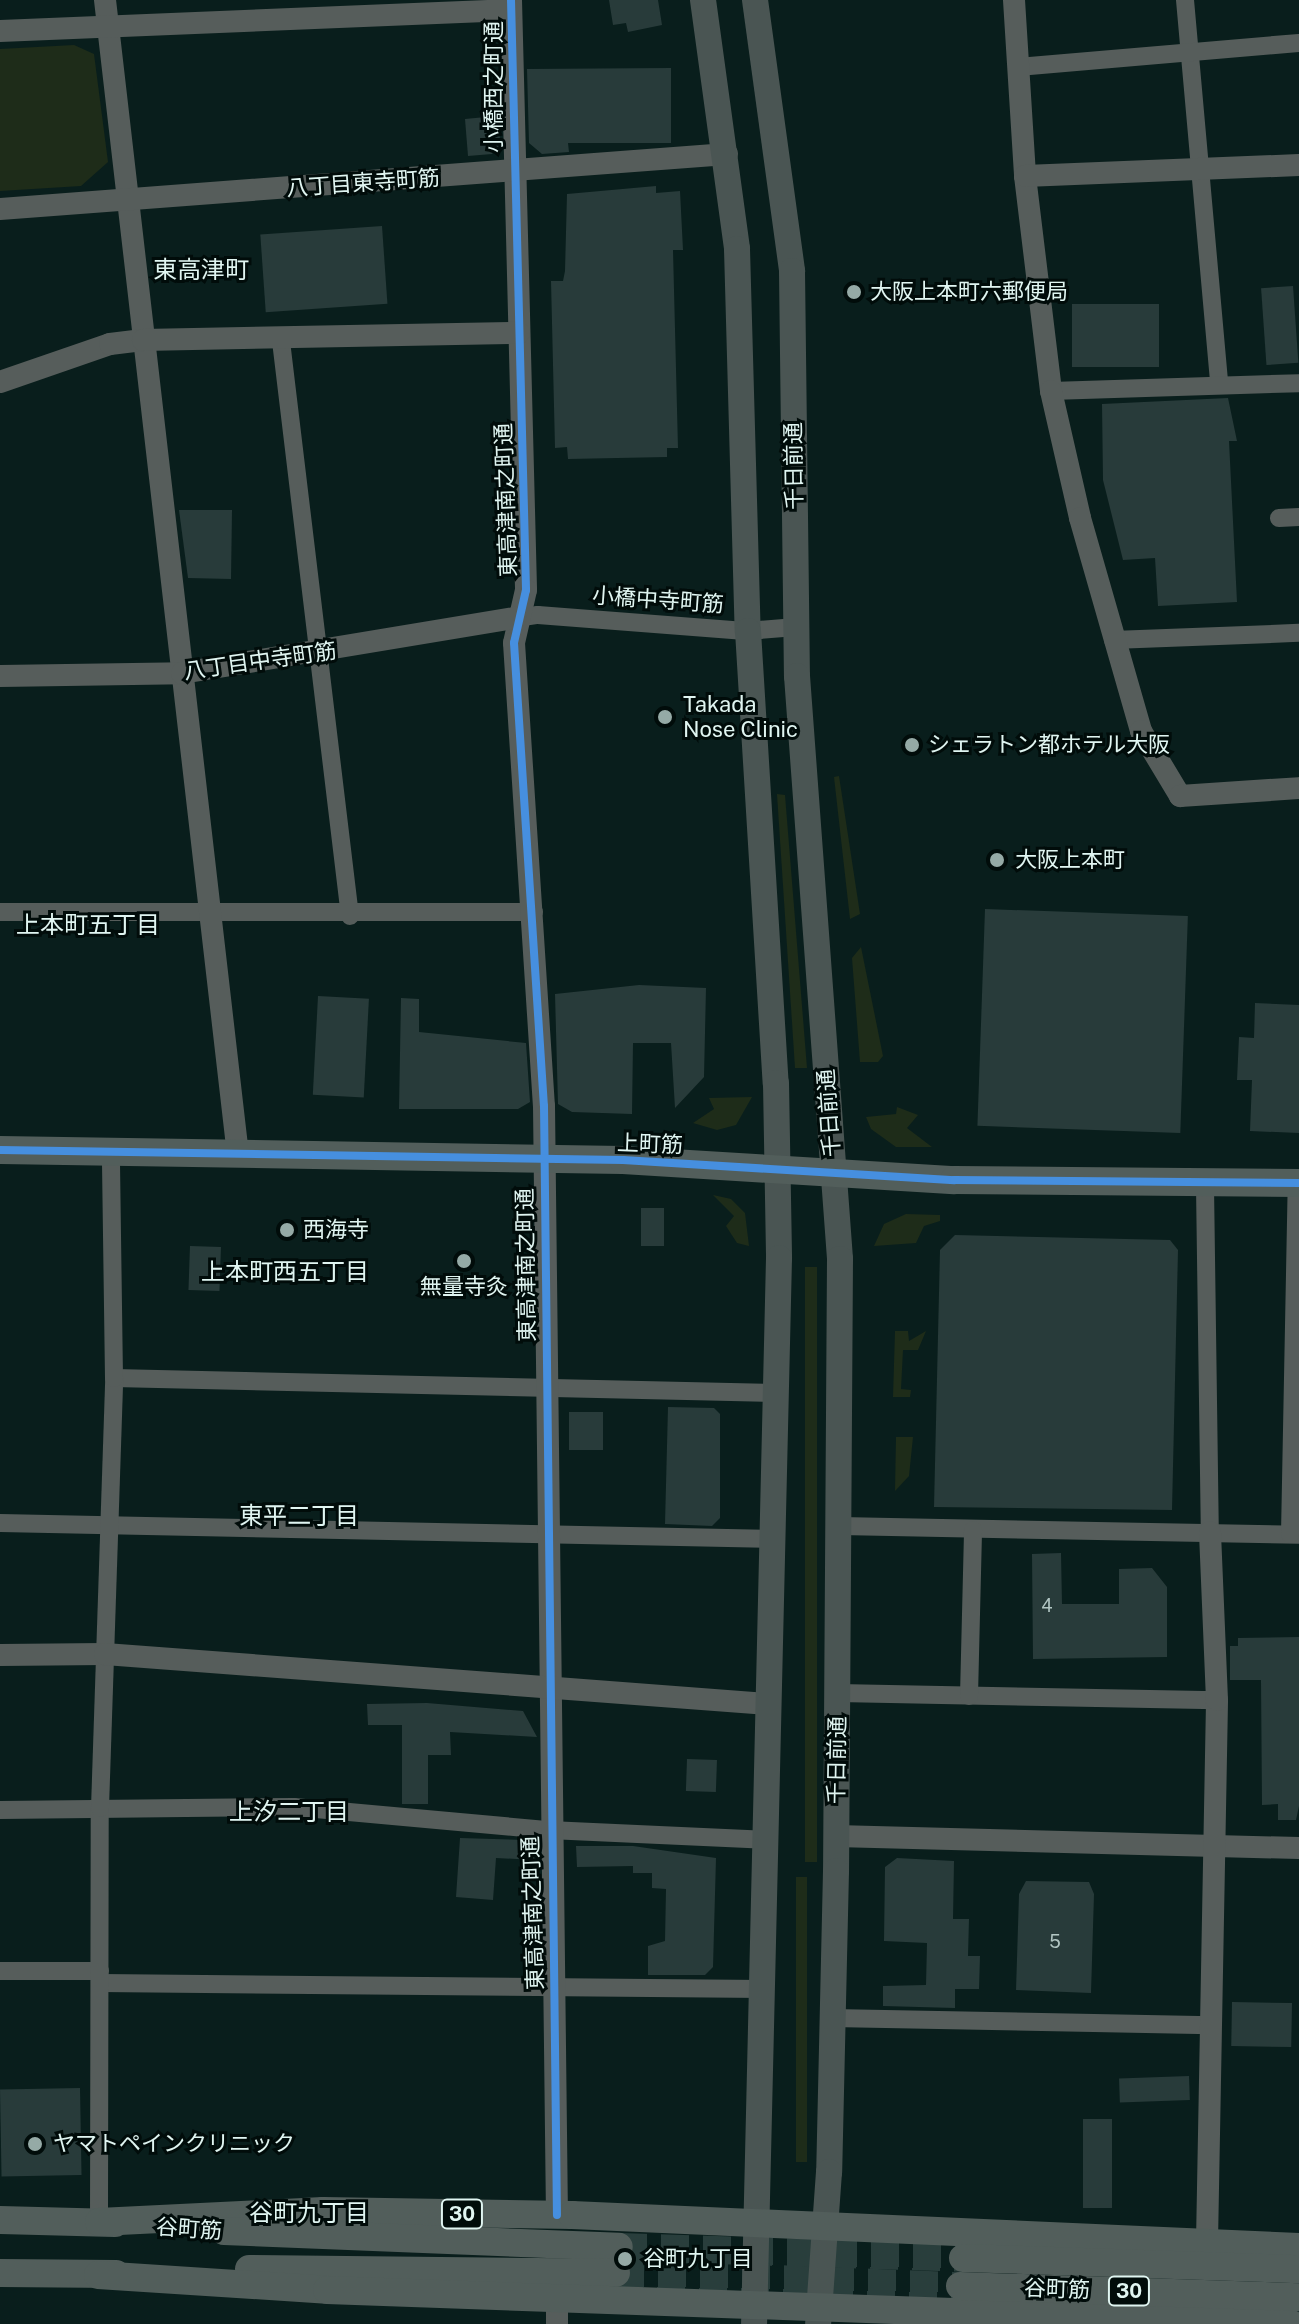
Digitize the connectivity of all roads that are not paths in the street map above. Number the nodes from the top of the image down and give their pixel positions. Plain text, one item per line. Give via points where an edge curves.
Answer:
1 (105, 0) edge
2 (703, 0) edge
3 (755, 0) edge
4 (1014, 0) edge
5 (1185, 0) edge
6 (511, 5) edge
7 (108, 27) junction
8 (0, 31) edge
9 (1299, 43) edge
10 (1189, 53) junction
11 (1018, 67) junction
12 (727, 154) junction
13 (1299, 165) edge
14 (1200, 171) junction
15 (512, 173) junction
16 (1025, 176) junction
17 (129, 199) junction
18 (0, 209) edge
19 (519, 333) junction
20 (143, 340) junction
21 (281, 341) junction
22 (0, 382) edge
23 (1219, 382) junction
24 (1299, 383) edge
25 (1051, 391) junction
26 (1299, 517) edge
27 (1279, 518) dead end
28 (516, 618) junction
29 (796, 627) junction
30 (748, 631) junction
31 (1299, 633) edge
32 (1113, 640) junction
33 (320, 654) junction
34 (182, 673) junction
35 (0, 676) edge
36 (1299, 788) edge
37 (0, 912) edge
38 (534, 912) junction
39 (214, 916) junction
40 (350, 916) junction
41 (0, 1150) edge
42 (111, 1153) junction
43 (238, 1154) junction
44 (543, 1162) junction
45 (775, 1168) junction
46 (834, 1173) junction
47 (1298, 1183) edge
48 (1205, 1186) junction
49 (114, 1378) junction
50 (546, 1388) junction
51 (774, 1393) junction
52 (0, 1523) edge
53 (109, 1524) junction
54 (840, 1526) junction
55 (973, 1530) junction
56 (1210, 1532) junction
57 (550, 1534) junction
58 (1294, 1534) edge
59 (770, 1539) junction
60 (105, 1654) junction
61 (0, 1655) edge
62 (552, 1691) junction
63 (838, 1693) junction
64 (969, 1696) junction
65 (1217, 1700) junction
66 (769, 1704) junction
67 (100, 1808) junction
68 (0, 1810) edge
69 (549, 1830) junction
70 (836, 1836) junction
71 (768, 1840) junction
72 (1216, 1846) junction
73 (1299, 1848) edge
74 (0, 1971) edge
75 (100, 1977) junction
76 (554, 1989) junction
77 (765, 1989) junction
78 (832, 2018) junction
79 (1212, 2025) junction
80 (557, 2215) junction
81 (0, 2220) edge
82 (99, 2222) junction
83 (759, 2223) junction
84 (825, 2226) junction
85 (1207, 2242) junction
86 (1299, 2247) edge
87 (963, 2258) tunnel mouth
88 (1299, 2269) edge
89 (0, 2273) edge
90 (98, 2275) junction
91 (960, 2286) tunnel mouth
92 (1299, 2297) edge
93 (557, 2310) edge
94 (755, 2314) edge
95 (818, 2315) edge
96 (1149, 2321) edge
97 (1291, 2324) edge

1 - 7 street
2 - 12 main road
3 - 29 main road, 千日前通 via 792,271
4 - 11 street
5 - 10 street
6 - 7 street
6 - 15 street, 小橋西之町通
7 - 8 street
7 - 17 street
9 - 10 street
10 - 11 street
10 - 14 street
11 - 16 street
12 - 15 street, 八丁目東寺町筋
12 - 30 main road via 737,249
13 - 14 street
14 - 16 street
14 - 23 street
15 - 17 street, 八丁目東寺町筋
15 - 19 street, 東高津南之町通
16 - 25 street
17 - 18 street, 八丁目東寺町筋
17 - 20 street
19 - 21 street
19 - 28 street, 東高津南之町通 via 526,590
20 - 21 street
20 - 22 street via 110,344
20 - 34 street
21 - 33 street
23 - 24 street
23 - 25 street
25 - 32 street
26 - 27 street
28 - 30 street, 小橋中寺町筋
28 - 33 street, 八丁目中寺町筋
28 - 38 street, 東高津南之町通
29 - 30 street, 小橋中寺町筋
29 - 46 main road, 千日前通
30 - 45 main road via 776,1083
31 - 32 street
32 - 36 street via 1141,731 1180,796
33 - 34 street, 八丁目中寺町筋
33 - 40 street
34 - 35 street, 八丁目中寺町筋
34 - 39 street
37 - 39 street
38 - 40 street
38 - 44 street, 東高津南之町通
39 - 40 street
39 - 43 street
41 - 42 main road, 上町筋
42 - 43 main road, 上町筋
42 - 49 street
43 - 44 main road, 上町筋
44 - 45 main road, 上町筋
44 - 50 street, 東高津南之町通
45 - 46 main road, 上町筋
45 - 51 main road
46 - 48 main road, 上町筋
46 - 54 main road, 千日前通
47 - 48 main road, 上町筋
47 - 58 street
48 - 56 street
49 - 50 street
49 - 53 street
50 - 51 street
50 - 57 street, 東高津南之町通
51 - 59 main road
52 - 53 street
53 - 57 street
53 - 60 street
54 - 55 street
54 - 63 main road, 千日前通
55 - 56 street
55 - 64 street
56 - 58 street
56 - 65 street
57 - 59 street
57 - 62 street, 東高津南之町通
59 - 66 main road
60 - 61 street
60 - 62 street
60 - 67 street
62 - 66 street
62 - 69 street, 東高津南之町通
63 - 64 street
63 - 70 main road, 千日前通
64 - 65 street
65 - 72 street
66 - 71 main road
67 - 68 street
67 - 69 street via 294,1807
67 - 75 street
69 - 71 street
69 - 76 street, 東高津南之町通
70 - 72 street
70 - 78 main road, 千日前通
71 - 77 main road
72 - 73 street
72 - 79 street
74 - 75 street
75 - 76 street
75 - 82 street
76 - 77 street
76 - 80 street, 東高津南之町通
77 - 83 main road
78 - 79 street
78 - 84 main road, 千日前通
79 - 85 street
80 - 82 main road, 30 via 323,2211
80 - 83 main road, 30
81 - 82 main road, 谷町筋 / 30
82 - 90 main road, 谷町筋 / 30 via 618,2260
83 - 84 main road, 30
83 - 94 main road
84 - 85 main road, 30
84 - 95 main road, 千日前通
85 - 86 main road, 30
87 - 88 main road, 谷町筋 / 30
89 - 90 main road, 谷町筋 / 30
90 - 93 main road, 30
91 - 92 main road, 谷町筋 / 30
93 - 94 main road, 30
94 - 95 main road, 30
95 - 96 main road, 30
96 - 97 main road, 30

